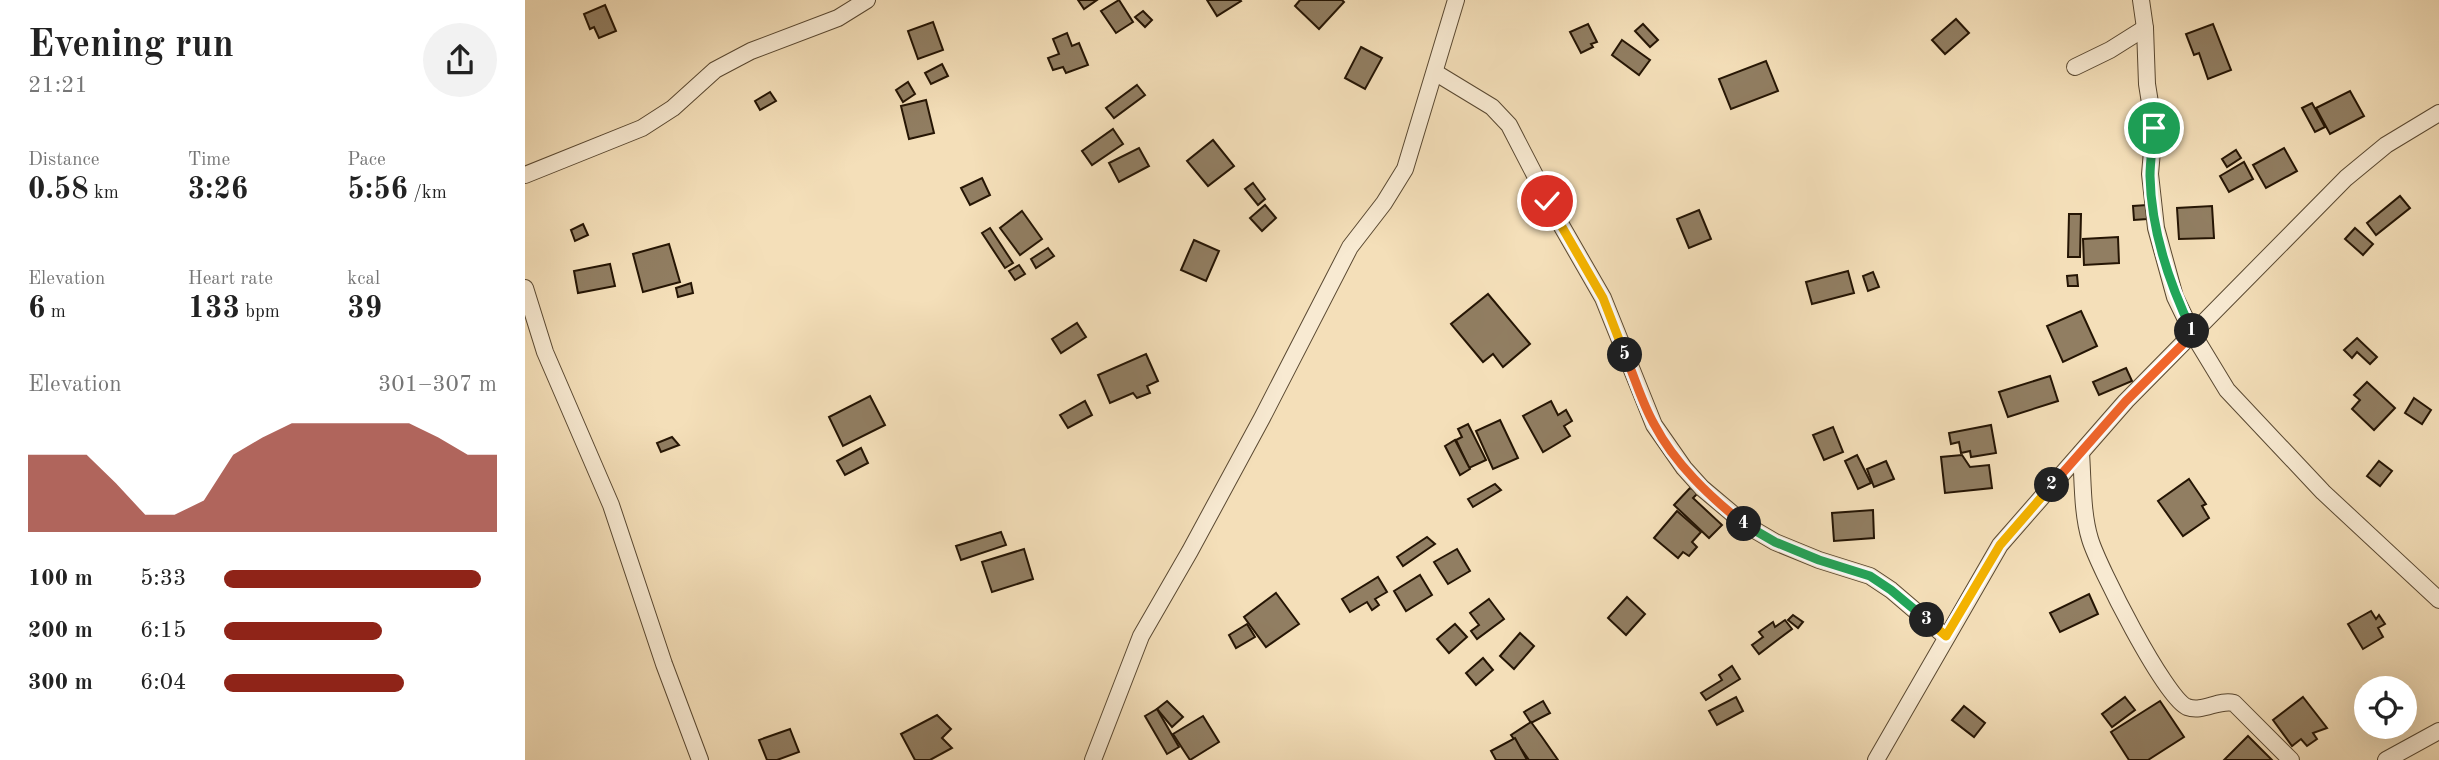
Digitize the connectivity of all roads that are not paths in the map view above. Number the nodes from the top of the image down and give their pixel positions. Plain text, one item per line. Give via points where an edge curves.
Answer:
1 (867, 0) edge
2 (1457, 0) edge
3 (2141, 0) edge
4 (2145, 28) junction
5 (2075, 66) dead end
6 (1436, 73) junction
7 (2439, 113) edge
8 (526, 175) edge
9 (525, 288) edge
10 (2193, 334) junction
11 (2081, 453) junction
12 (2439, 600) edge
13 (1946, 636) junction
14 (2439, 731) edge
15 (700, 760) edge
16 (1093, 760) edge
17 (1876, 760) edge
18 (2291, 760) edge
19 (2386, 760) edge

1 - 8 street via 838,18 715,70 673,108 642,128
2 - 6 street
3 - 4 street
4 - 5 street
4 - 10 street via 2156,228 2175,297
6 - 13 street via 1492,107 1509,125 1603,298 1654,425 1702,488 1745,525 1775,542 1870,576
6 - 16 street via 1405,169 1350,247 1236,467 1141,636
7 - 10 street via 2386,145 2346,178
9 - 15 street via 545,352 611,505
10 - 11 street
10 - 12 street via 2227,390 2323,492
11 - 13 street via 2000,545
11 - 18 street via 2090,539 2167,685 2185,706 2199,709 2234,703
13 - 17 street
14 - 19 street

